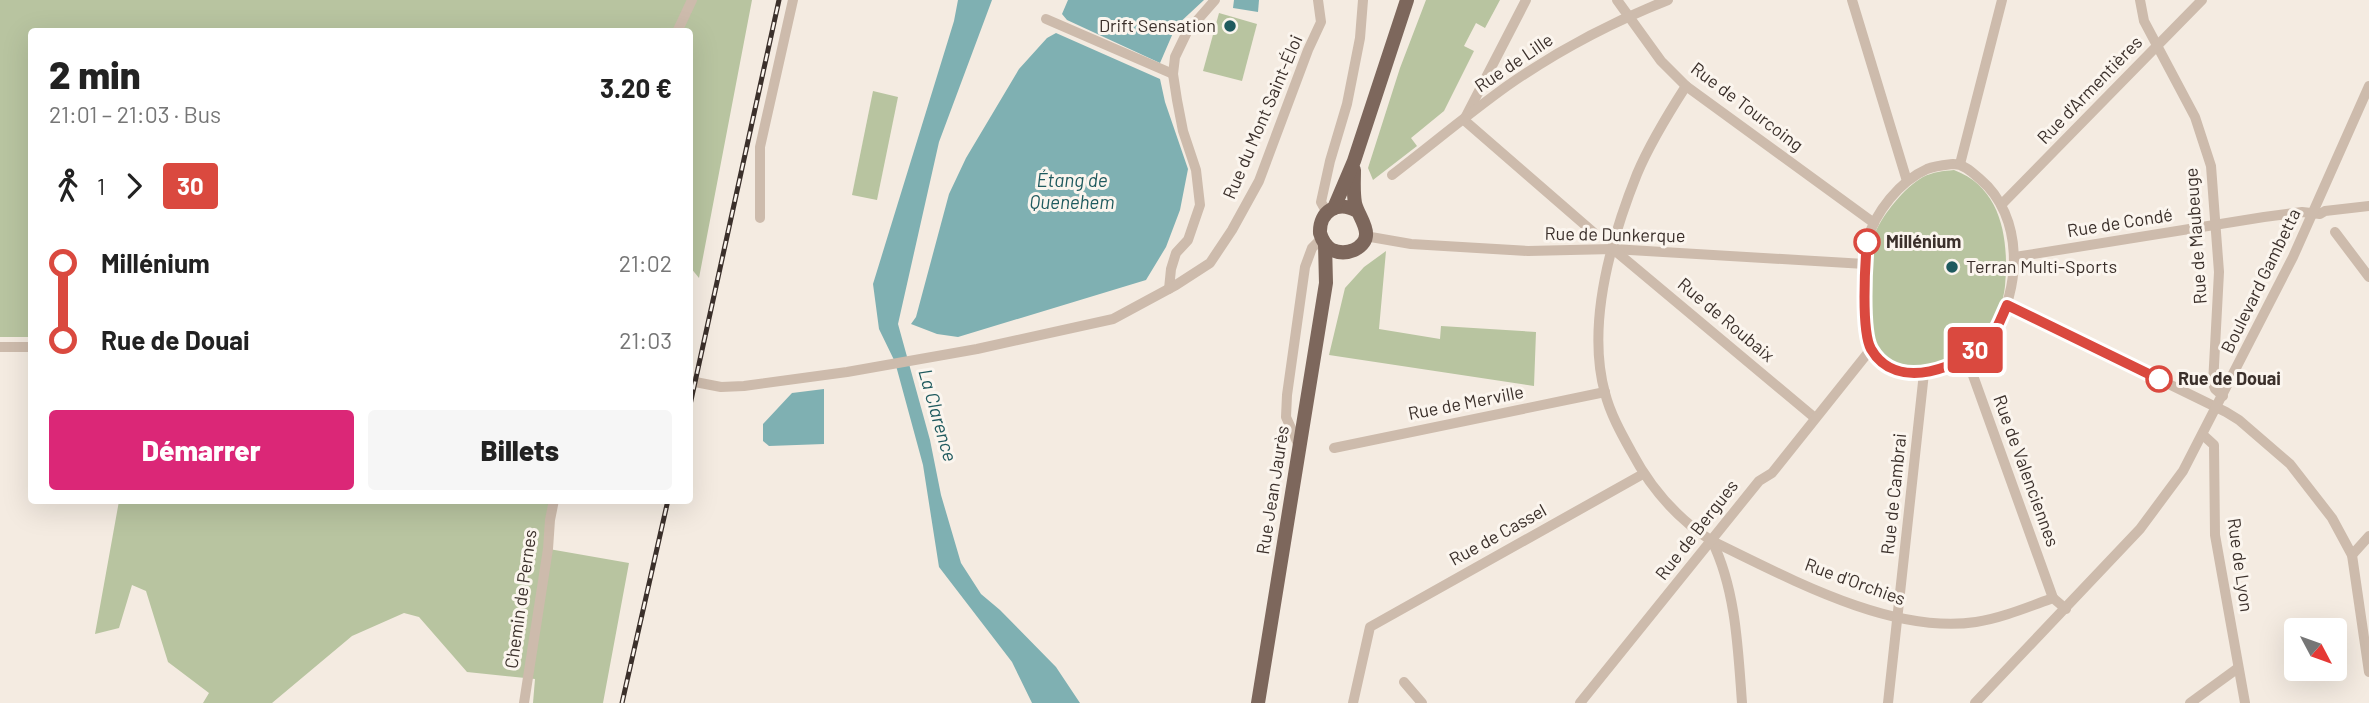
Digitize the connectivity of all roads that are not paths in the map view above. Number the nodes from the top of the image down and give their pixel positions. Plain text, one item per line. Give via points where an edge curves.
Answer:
1 (692, 0) edge
2 (793, 0) edge
3 (1215, 0) edge
4 (1318, 0) edge
5 (1363, 0) edge
6 (1407, 0) edge
7 (1526, 0) edge
8 (1617, 0) edge
9 (1668, 0) edge
10 (1852, 0) edge
11 (2001, 0) edge
12 (2140, 0) edge
13 (2202, 0) edge
14 (1628, 16) junction
15 (1046, 19) dead end
16 (679, 28) edge
17 (2156, 47) junction
18 (1173, 74) junction
19 (1686, 86) junction
20 (2369, 86) edge
21 (1464, 120) junction
22 (1354, 161) junction
23 (1960, 164) junction
24 (1392, 175) dead end
25 (1907, 181) junction
26 (2003, 204) junction
27 (2369, 206) edge
28 (1330, 210) junction
29 (1357, 211) junction
30 (2314, 213) junction
31 (760, 218) dead end
32 (1874, 223) junction
33 (2217, 225) junction
34 (1593, 232) dead end
35 (2335, 232) dead end
36 (1365, 236) junction
37 (1323, 241) junction
38 (1613, 249) junction
39 (1348, 252) junction
40 (2015, 257) junction
41 (1865, 264) junction
42 (2369, 277) edge
43 (1326, 283) junction
44 (1169, 289) junction
45 (2007, 305) junction
46 (28, 346) edge
47 (0, 347) edge
48 (1871, 349) junction
49 (1966, 356) junction
50 (1924, 373) junction
51 (693, 382) edge
52 (1605, 393) junction
53 (2223, 396) junction
54 (2217, 407) junction
55 (1815, 418) junction
56 (2203, 435) junction
57 (1298, 446) junction
58 (1334, 447) dead end
59 (1643, 474) junction
60 (553, 504) edge
61 (2369, 536) edge
62 (1712, 541) junction
63 (2352, 555) junction
64 (2053, 598) junction
65 (2035, 604) junction
66 (2066, 609) junction
67 (1898, 619) junction
68 (2055, 619) junction
69 (2238, 668) junction
70 (2369, 672) edge
71 (1404, 682) dead end
72 (524, 703) edge
73 (1258, 703) edge
74 (1353, 703) edge
75 (1422, 703) edge
76 (1580, 703) edge
77 (1742, 703) edge
78 (1888, 703) edge
79 (1975, 703) edge
80 (2190, 703) edge
81 (2245, 703) edge

1 - 16 street
2 - 31 street via 760,147
3 - 18 street via 1187,32
4 - 44 street, Rue du Mont Saint-Éloi via 1318,32 1259,181 1210,263
5 - 28 street via 1347,104 1321,202
6 - 22 main road
7 - 21 street
8 - 14 street, Rue de Tourcoing
9 - 14 street, Rue de Lille
10 - 25 street
11 - 23 street
12 - 17 street, Rue de Maubeuge
13 - 17 street, Rue d'Armentières
14 - 19 street, Rue de Tourcoing
14 - 21 street, Rue de Lille via 1508,85
15 - 18 street
17 - 26 street, Rue d'Armentières
17 - 33 street, Rue de Maubeuge via 2194,117 2211,166
18 - 44 street via 1200,205 1188,240 1176,253
19 - 32 street, Rue de Tourcoing
19 - 38 street, Rue d'Orchies via 1638,173
20 - 30 street, Boulevard Gambetta
21 - 24 street, Rue de Lille
21 - 34 street
22 - 28 main road
22 - 29 main road
23 - 25 street via 1929,168
23 - 26 street via 1987,184
25 - 32 street
26 - 40 street
27 - 30 street, Rue de Condé
28 - 29 main road via 1343,206
28 - 37 main road via 1320,228
29 - 36 main road via 1365,222
30 - 33 street, Rue de Condé
30 - 53 street, Boulevard Gambetta
32 - 41 street
33 - 40 street, Rue de Condé
33 - 53 street, Rue de Maubeuge via 2213,384
35 - 42 street
36 - 38 street, Rue de Dunkerque via 1410,244 1528,251
36 - 39 main road
37 - 39 main road via 1335,251
37 - 43 main road, Rue Jean Jaurès
37 - 57 street via 1312,248 1305,267 1287,395 1286,417
38 - 41 street, Rue de Dunkerque
38 - 52 street, Rue d'Orchies via 1599,314 1598,349
38 - 55 street, Rue de Roubaix
39 - 43 main road, Rue Jean Jaurès
40 - 45 street
41 - 48 street
43 - 57 main road, Rue Jean Jaurès
44 - 51 street, Rue du Mont Saint-Éloi via 1113,319 886,365 744,386
45 - 49 street via 1991,337
45 - 54 street
46 - 47 street
48 - 50 street via 1902,372
48 - 55 street, Rue de Bergues
49 - 50 street
49 - 64 street, Rue de Valenciennes
50 - 67 street, Rue de Cambrai
52 - 58 street, Rue de Merville
52 - 59 street, Rue d'Orchies
53 - 54 street, Boulevard Gambetta
54 - 56 street, Boulevard Gambetta
54 - 63 street via 2290,464 2332,518
55 - 62 street, Rue de Bergues
56 - 66 street, Boulevard Gambetta via 2140,529
56 - 69 street, Rue de Lyon via 2214,444 2216,535
57 - 73 main road, Rue Jean Jaurès
59 - 62 street, Rue d'Orchies via 1668,506
59 - 74 street, Rue de Cassel via 1370,627
60 - 72 street, Chemin de Pernes
61 - 63 street
62 - 67 street, Rue d'Orchies via 1824,593
62 - 76 street, Rue de Bergues
62 - 77 street via 1731,598
63 - 70 street
64 - 65 street, Rue d'Orchies
64 - 66 street
65 - 67 street, Rue d'Orchies via 1976,622
65 - 68 street
66 - 68 street, Boulevard Gambetta
67 - 78 street, Rue de Cambrai
68 - 79 street, Boulevard Gambetta
69 - 80 street
69 - 81 street, Rue de Lyon
71 - 75 street

